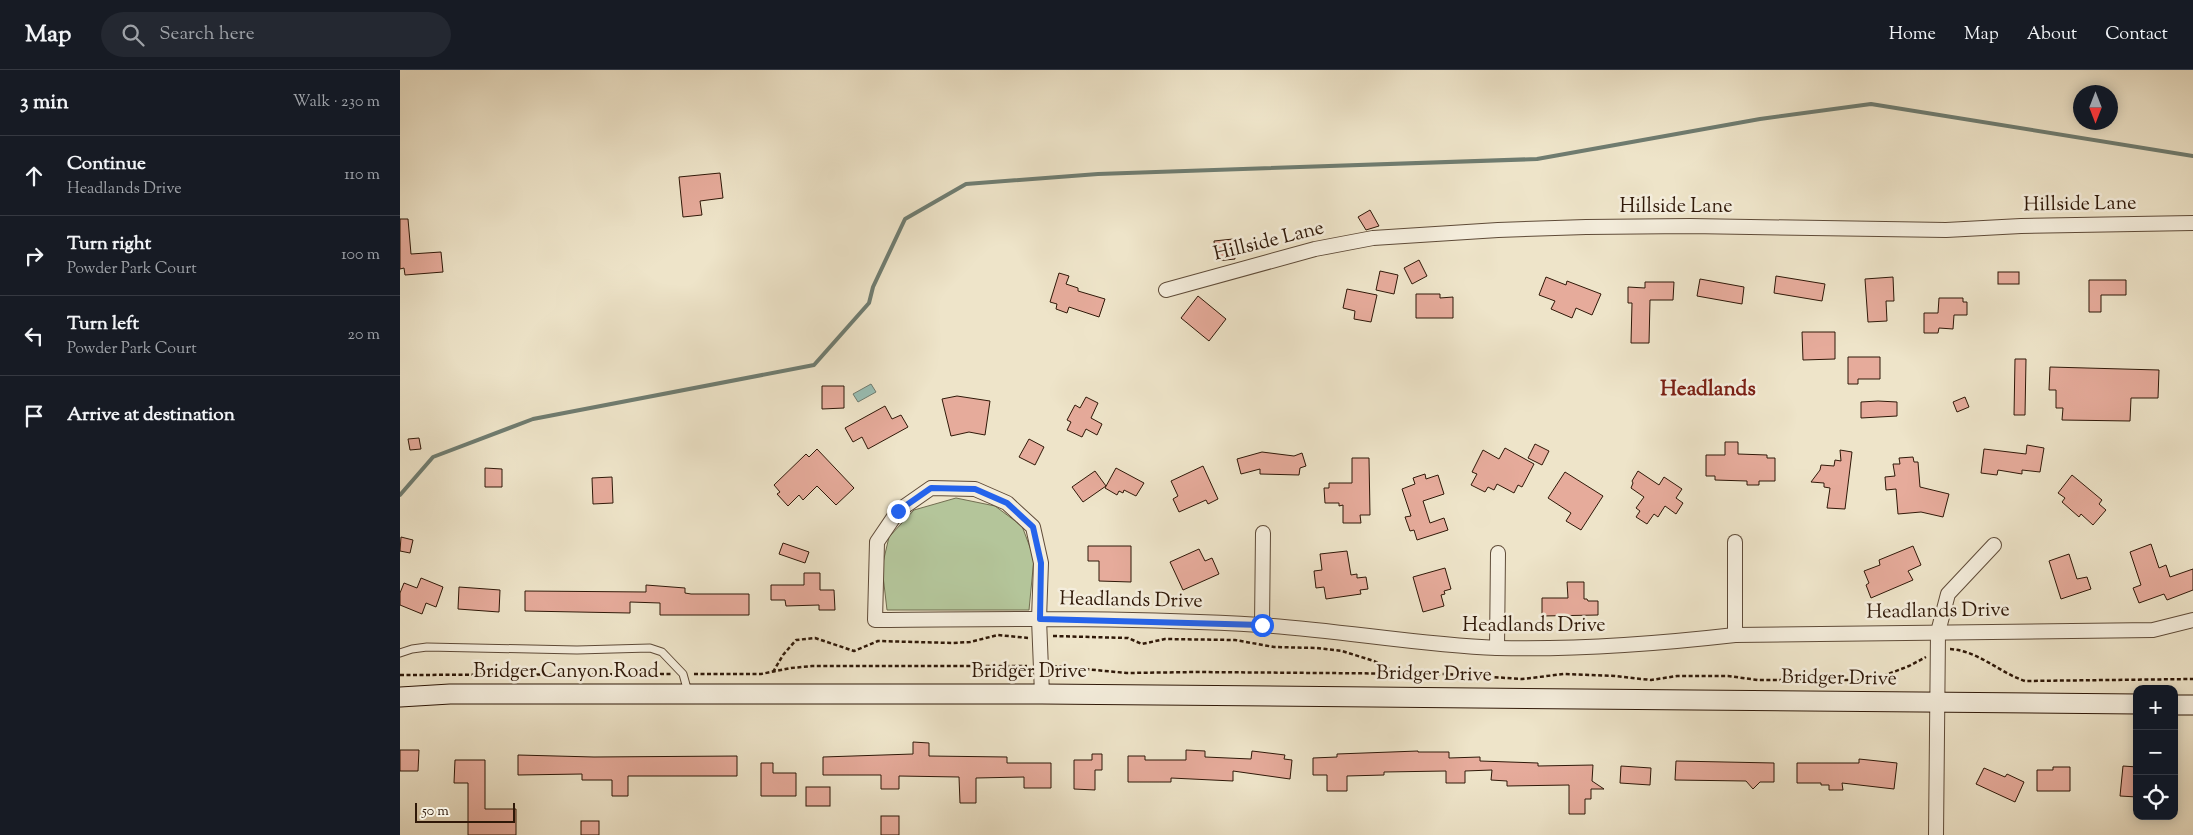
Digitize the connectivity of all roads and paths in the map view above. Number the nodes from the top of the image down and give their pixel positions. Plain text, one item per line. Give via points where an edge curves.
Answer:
1 (2193, 223) edge
2 (1166, 290) dead end
3 (1263, 533) dead end
4 (1735, 542) dead end
5 (1994, 545) dead end
6 (1498, 553) dead end
7 (1040, 619) junction
8 (2193, 620) edge
9 (1262, 625) junction
10 (1938, 632) junction
11 (1735, 635) junction
12 (1040, 638) junction
13 (1497, 648) junction
14 (400, 653) edge
15 (1938, 653) junction
16 (1042, 665) junction
17 (773, 672) junction
18 (683, 674) junction
19 (1402, 674) junction
20 (400, 675) edge
21 (2193, 679) edge
22 (731, 694) joint
23 (1042, 694) junction
24 (688, 695) junction
25 (400, 696) edge
26 (1938, 702) junction
27 (2133, 704) edge
28 (2178, 705) edge
29 (2193, 705) edge
30 (1936, 835) edge

1 - 2 street, Hillside Lane via 1946,230 1586,227 1373,238 1315,249
3 - 9 street
4 - 11 street
5 - 10 street via 1948,594
6 - 13 street
7 - 7 street, Headlands Drive via 875,620 877,542 898,511 931,488 975,489 1007,503 1033,527 1041,563
7 - 9 street, Headlands Drive
7 - 12 street
8 - 10 street, Headlands Drive via 2153,630
9 - 13 street, Headlands Drive
10 - 11 street, Headlands Drive
10 - 15 street
11 - 13 street, Headlands Drive via 1591,648
12 - 16 street
12 - 17 path via 998,635 952,643 878,641 854,651 815,638 796,640
12 - 19 path via 1059,635 1128,638 1142,644 1165,639 1235,640 1274,647 1342,651
14 - 18 lane via 427,647 650,648 662,652
15 - 19 path via 1883,676 1860,680 1677,676 1651,680 1564,674 1522,679
15 - 21 path via 1951,649 1980,656 2010,676 2025,681
15 - 26 street
16 - 17 path via 812,666
16 - 19 path via 1127,673
16 - 23 street
17 - 18 path
18 - 20 path
18 - 24 lane
22 - 23 main road, Bridger Drive
22 - 24 main road, Bridger Canyon Road
23 - 26 main road, Bridger Drive
24 - 25 main road, Bridger Canyon Road
26 - 27 main road, Bridger Drive
26 - 30 street
28 - 29 main road

